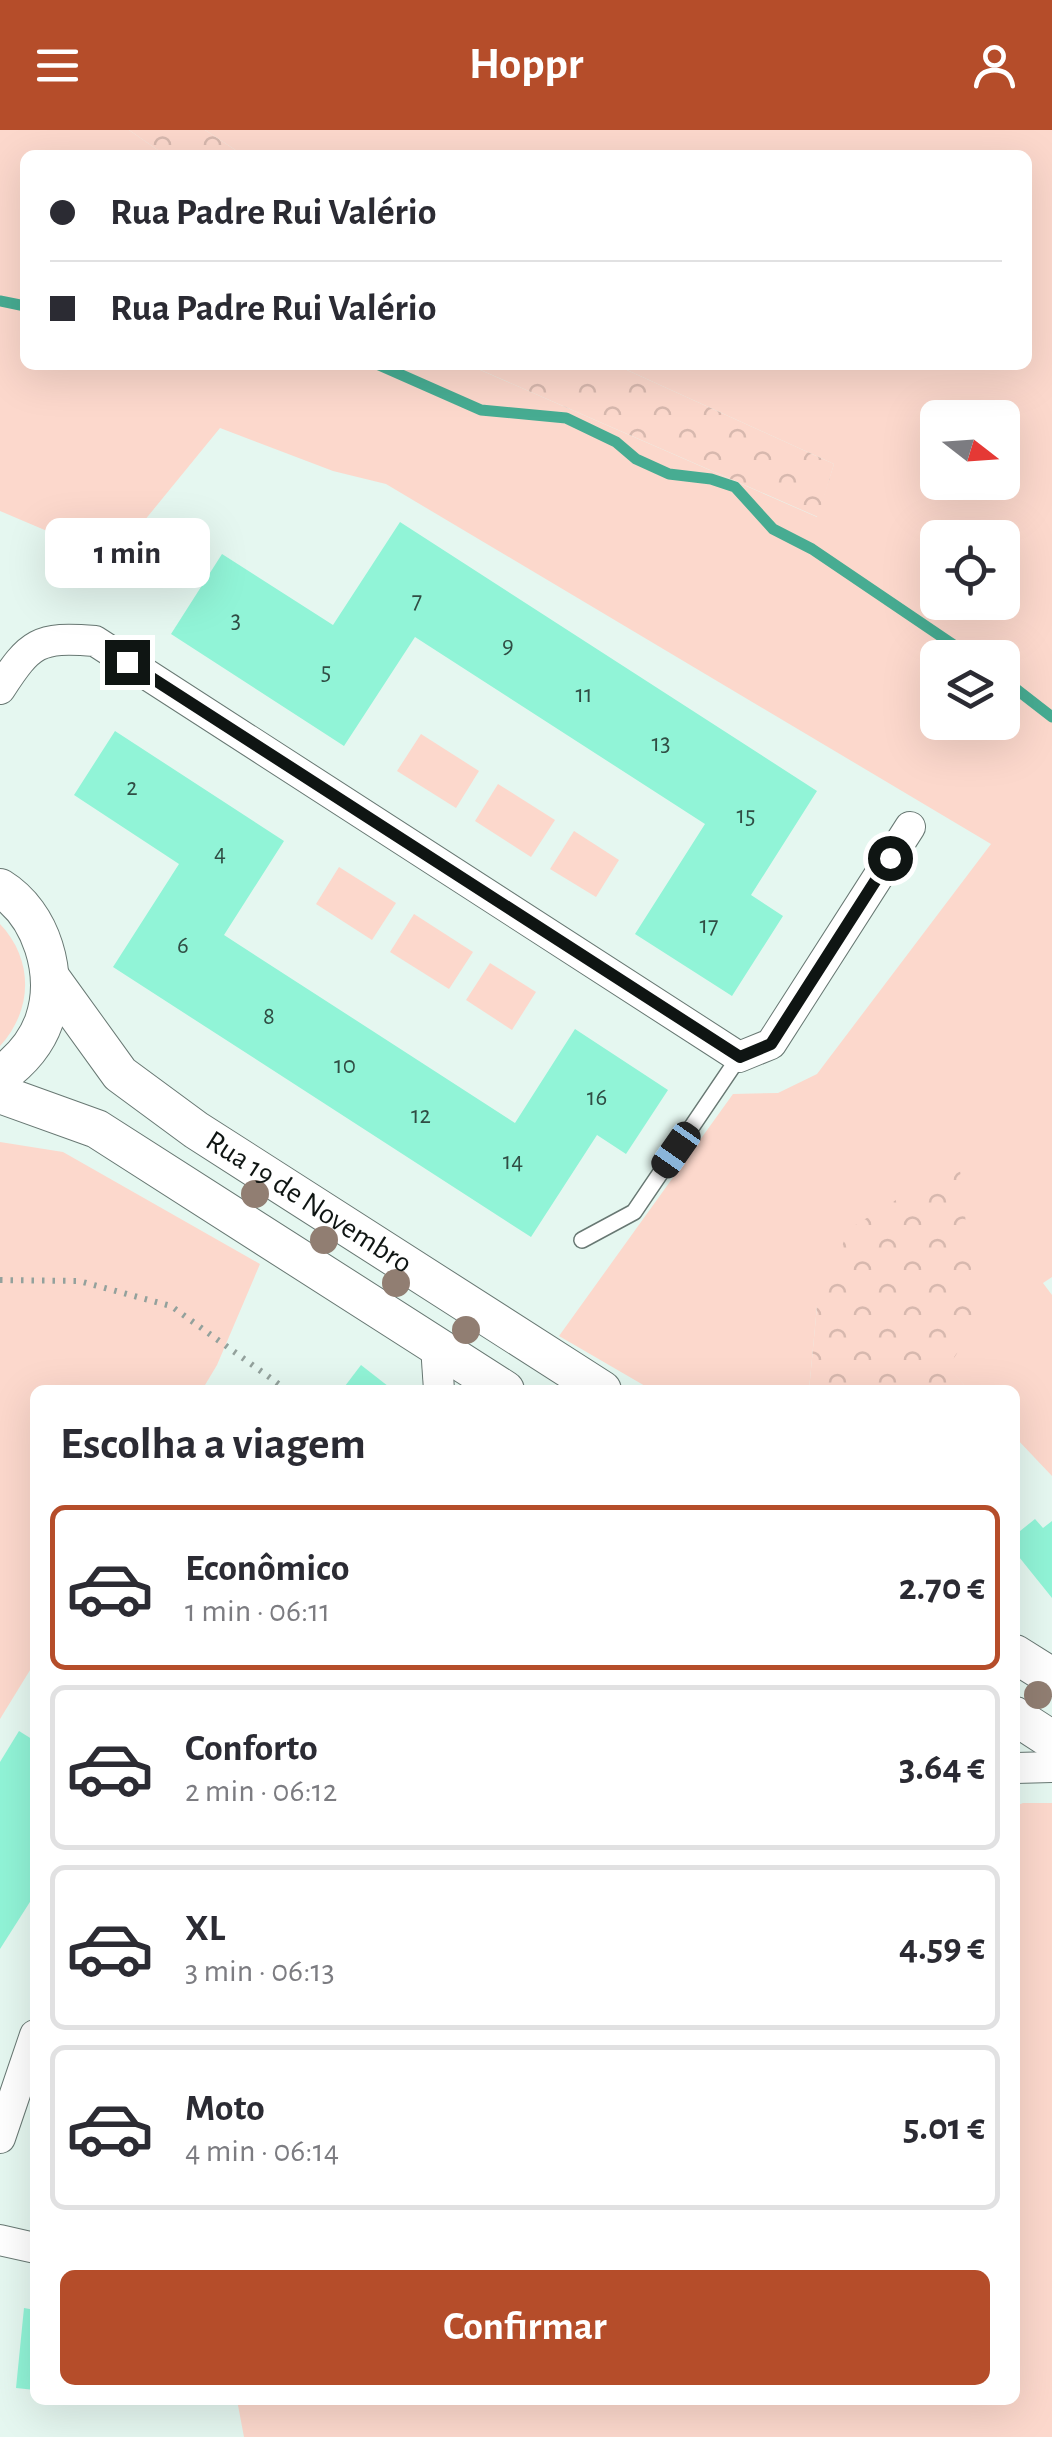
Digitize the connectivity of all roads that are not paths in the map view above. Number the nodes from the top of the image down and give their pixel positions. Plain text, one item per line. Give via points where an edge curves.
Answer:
1 (0, 689) edge
2 (910, 828) dead end
3 (0, 888) edge
4 (50, 977) junction
5 (740, 1057) junction
6 (0, 1076) edge
7 (0, 1094) edge
8 (582, 1240) dead end
9 (436, 1346) junction
10 (439, 1385) edge
11 (498, 1385) edge
12 (594, 1385) edge
13 (1020, 1657) edge
14 (1052, 1678) edge
15 (1020, 1719) edge
16 (1052, 1740) edge
17 (1052, 1767) edge
18 (1020, 1768) edge
19 (30, 2050) edge
20 (0, 2138) edge
21 (0, 2240) edge
22 (30, 2247) edge

1 - 5 street via 24,652 59,638 94,641
2 - 5 street via 771,1044
3 - 4 street, Rua 19 de Novembro via 40,932
4 - 6 street, Rua 19 de Novembro via 44,1022 20,1061
4 - 12 street, Rua 19 de Novembro via 120,1074 196,1130
5 - 8 lane via 634,1212
7 - 9 street, Rua 19 de Novembro via 97,1129
9 - 10 street
9 - 11 street, Rua 19 de Novembro
13 - 14 street
15 - 16 street
17 - 18 street
19 - 20 street
21 - 22 street

